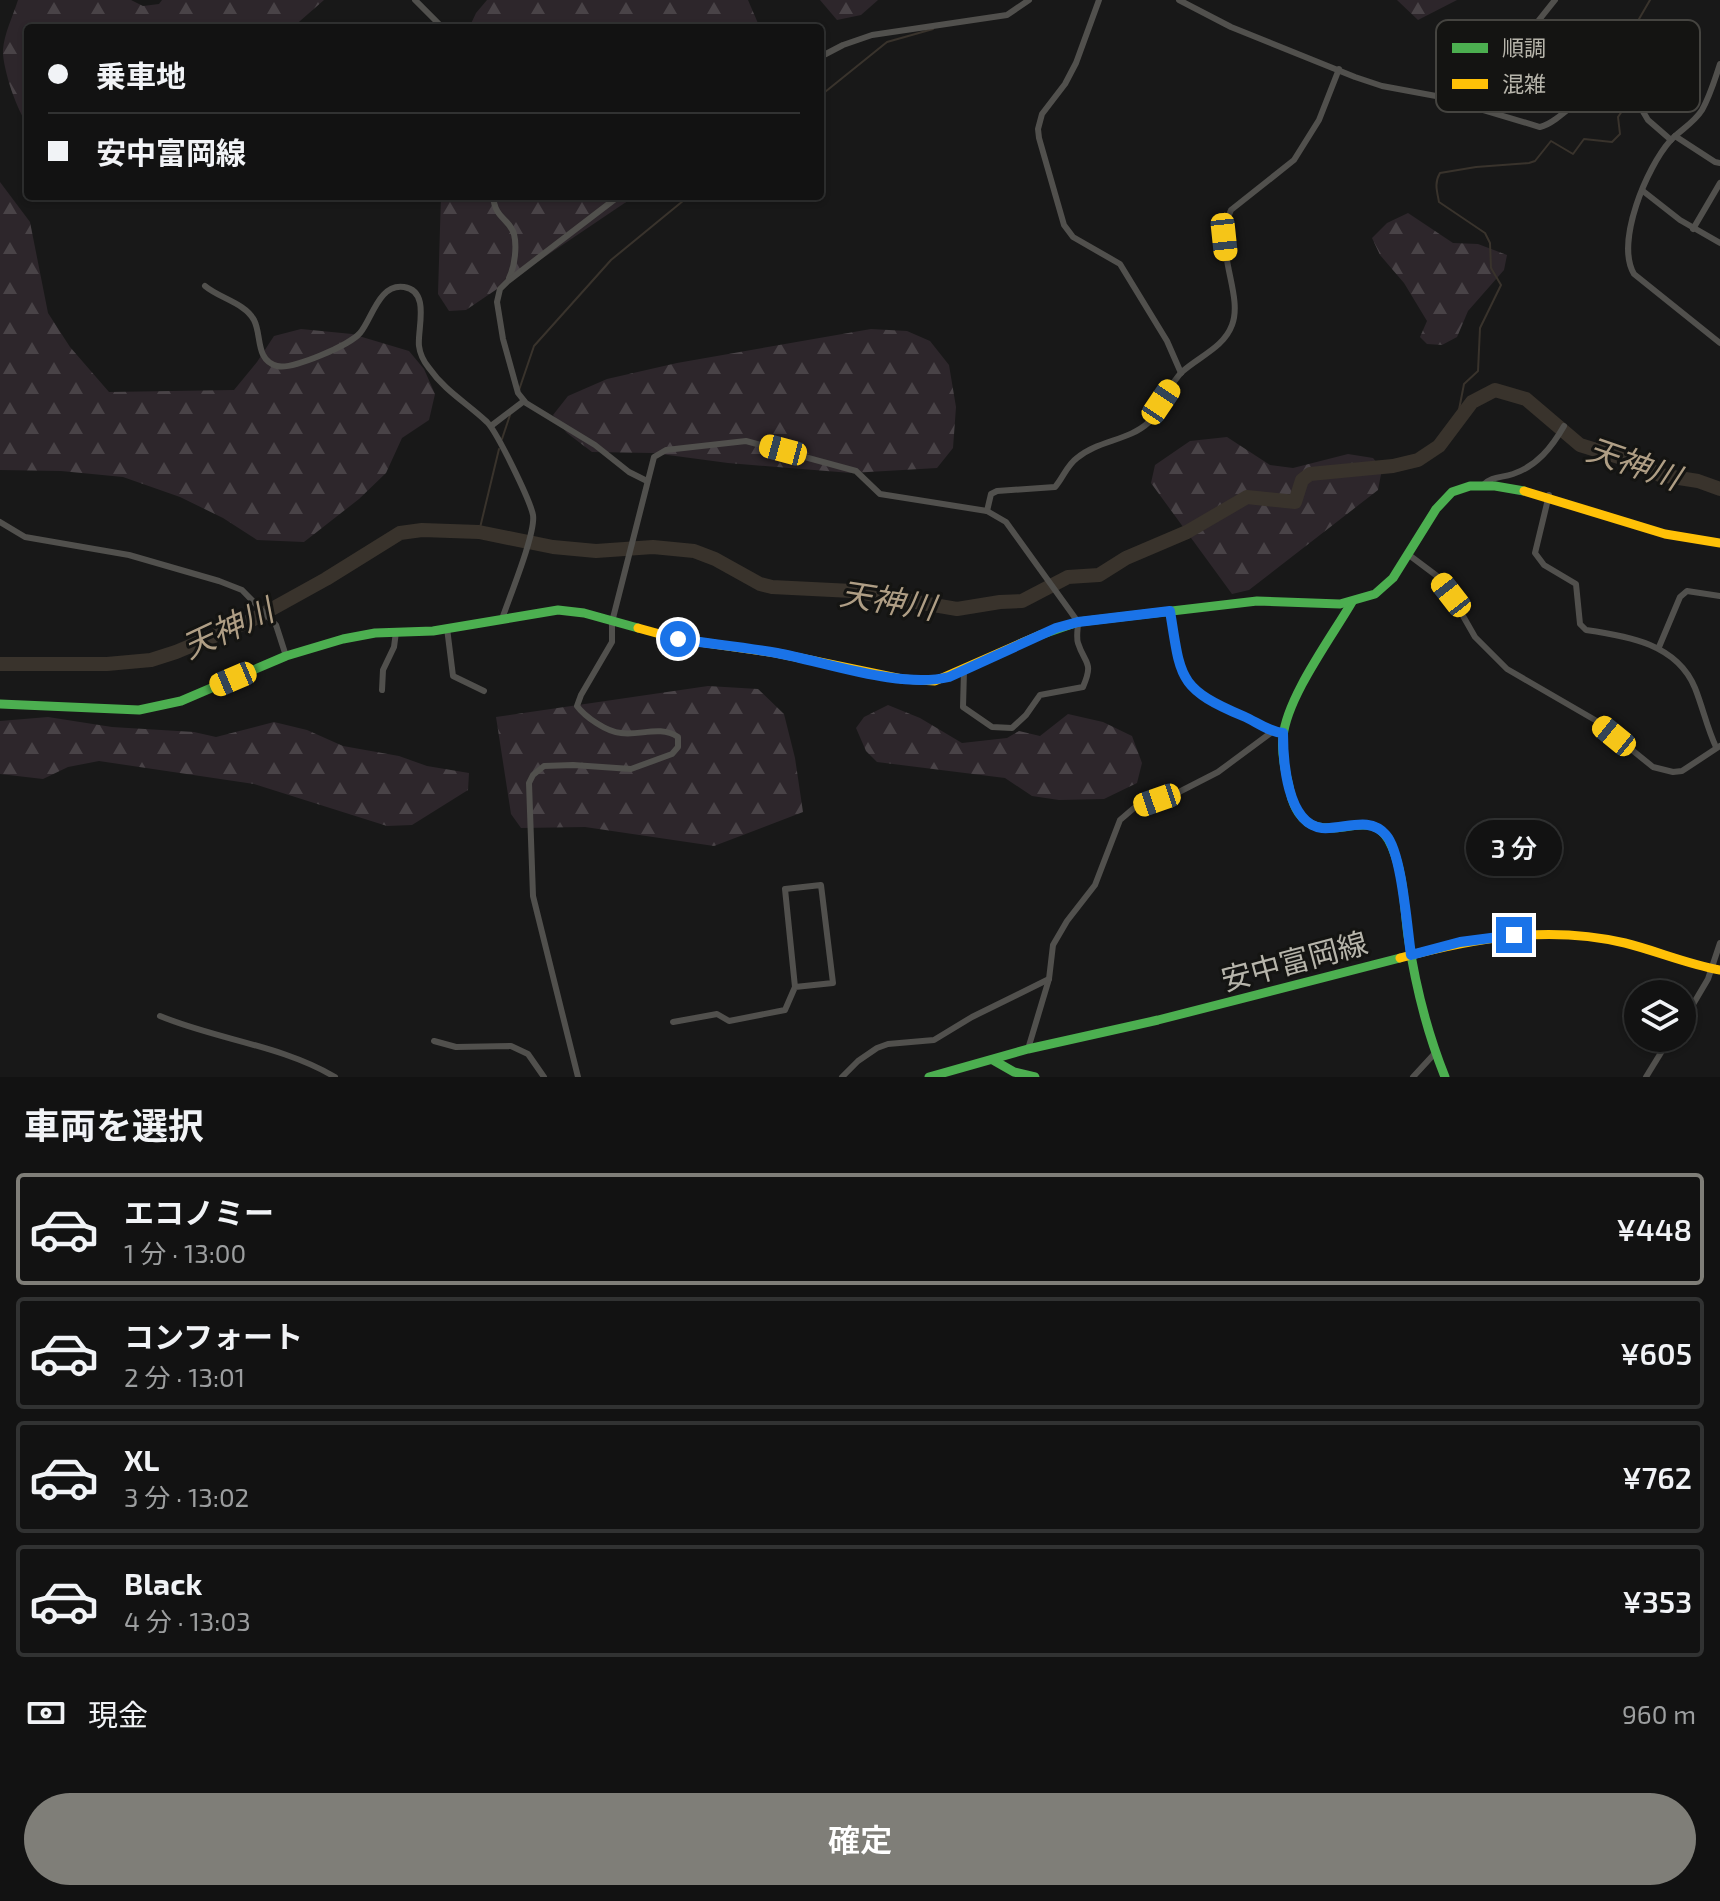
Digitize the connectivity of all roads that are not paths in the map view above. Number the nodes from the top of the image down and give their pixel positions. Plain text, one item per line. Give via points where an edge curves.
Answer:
1 (415, 0) edge
2 (1029, 0) edge
3 (1099, 0) edge
4 (1179, 0) edge
5 (1555, 0) edge
6 (1539, 20) edge
7 (439, 24) edge
8 (824, 55) edge
9 (1720, 64) edge
10 (1339, 69) junction
11 (1712, 87) junction
12 (1720, 92) edge
13 (1436, 96) edge
14 (1490, 112) edge
15 (1564, 112) edge
16 (1643, 112) edge
17 (1673, 138) junction
18 (1720, 163) edge
19 (1720, 183) edge
20 (1643, 191) junction
21 (494, 200) edge
22 (614, 200) edge
23 (1693, 229) junction
24 (1720, 243) edge
25 (508, 281) junction
26 (205, 286) dead end
27 (1720, 343) edge
28 (1181, 373) junction
29 (524, 401) junction
30 (491, 426) junction
31 (1564, 426) dead end
32 (647, 481) junction
33 (1483, 485) junction
34 (1549, 495) junction
35 (987, 511) junction
36 (0, 522) edge
37 (1720, 543) edge
38 (1409, 555) junction
39 (1720, 596) edge
40 (1352, 602) junction
41 (1170, 611) junction
42 (502, 619) junction
43 (612, 622) junction
44 (1078, 622) junction
45 (447, 628) junction
46 (396, 632) junction
47 (1659, 647) junction
48 (286, 656) junction
49 (964, 670) junction
50 (382, 690) dead end
51 (484, 691) dead end
52 (0, 704) edge
53 (1272, 732) junction
54 (1283, 733) junction
55 (1718, 746) edge
56 (1720, 943) edge
57 (1411, 955) junction
58 (1716, 969) edge
59 (1049, 979) junction
60 (795, 987) junction
61 (1696, 1001) edge
62 (160, 1016) dead end
63 (673, 1022) dead end
64 (434, 1041) dead end
65 (1028, 1049) junction
66 (1436, 1052) junction
67 (1661, 1052) edge
68 (993, 1060) junction
69 (335, 1077) edge
70 (544, 1077) edge
71 (578, 1077) edge
72 (842, 1077) edge
73 (929, 1077) edge
74 (1035, 1077) edge
75 (1413, 1077) edge
76 (1445, 1077) edge
77 (1646, 1077) edge

1 - 7 street
2 - 8 street via 1007,15 872,35
3 - 28 street via 1076,63 1042,114 1039,138 1064,225 1073,237 1120,264
4 - 10 street via 1231,27
5 - 6 street
9 - 11 street
10 - 13 street via 1382,86
10 - 28 street via 1319,120 1294,160 1231,210 1225,221 1234,320 1220,343
11 - 12 street
11 - 17 street via 1700,113
14 - 15 street via 1540,127
16 - 17 street
17 - 18 street
17 - 20 street
19 - 23 street
20 - 23 street
20 - 27 street via 1626,252 1630,267
21 - 25 street via 495,211 514,233
22 - 25 street
23 - 24 street
25 - 29 street via 497,302 513,384
26 - 30 street via 249,313 259,348 269,363 284,367 345,345 360,333 382,297 393,288 408,288 420,305 419,344 427,366 446,390
28 - 35 street via 1139,430 1077,458 1055,487 991,494
29 - 30 street
29 - 32 street
30 - 42 street via 534,517
31 - 33 street via 1547,453 1526,469 1490,478
32 - 35 street via 654,457 666,450 746,441 856,471 880,494
32 - 43 street
33 - 34 street
33 - 38 street via 1459,487 1444,499
34 - 37 street via 1667,535
34 - 47 street via 1535,553 1544,565 1576,584 1580,624 1586,630
35 - 44 street via 1006,522
36 - 48 street via 25,537 129,555 242,590 276,625
38 - 40 street via 1385,586
38 - 55 street via 1437,576 1475,637 1507,669 1595,720 1653,767 1682,771
39 - 47 street via 1687,591
40 - 41 street via 1257,601
40 - 54 street
41 - 44 street
41 - 53 street via 1180,670 1190,687
42 - 43 street via 558,610
42 - 45 street
43 - 49 street via 902,679 935,681
43 - 71 street via 612,642 581,695 579,708 617,732 672,733 679,743 672,754 631,769 544,766 529,783 533,896
44 - 49 street
44 - 49 street via 1078,642 1090,671 1083,687 1040,695 1012,728 992,727 963,707
45 - 46 street
45 - 51 street via 453,676
46 - 48 street via 362,635
46 - 50 street
47 - 55 street via 1686,672
48 - 52 street via 158,708
53 - 54 street
53 - 59 street via 1218,772 1134,808 1120,820 1095,885 1053,945
54 - 57 street via 1292,801 1302,819 1320,828 1371,825 1390,840
56 - 58 street
57 - 58 street, 安中富岡線 via 1460,942 1537,933 1626,943
57 - 65 street, 安中富岡線
57 - 66 street
58 - 61 street
59 - 65 street
59 - 72 street via 934,1040 877,1048
60 - 60 street via 785,889 821,885 833,983
60 - 63 street via 785,1010 729,1021 717,1014
62 - 69 street via 234,1042 272,1049
64 - 70 street via 456,1047 511,1046 528,1054
65 - 68 street, 安中富岡線
66 - 75 street
66 - 76 street
67 - 77 street
68 - 73 street, 安中富岡線
68 - 74 street

